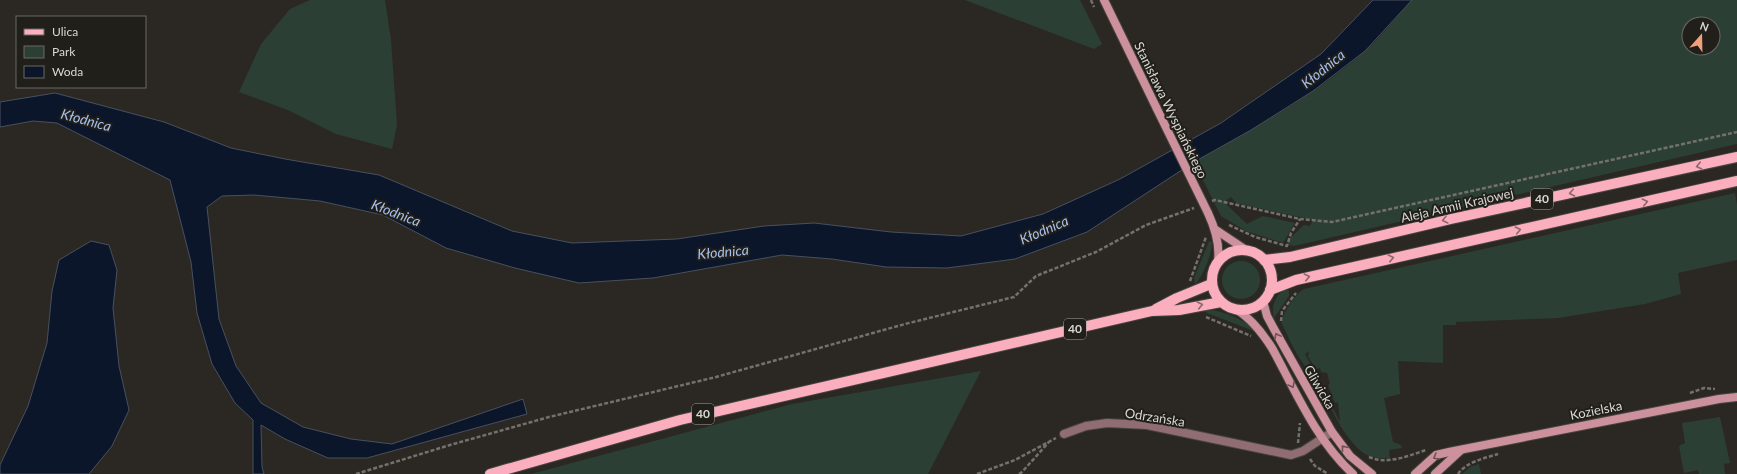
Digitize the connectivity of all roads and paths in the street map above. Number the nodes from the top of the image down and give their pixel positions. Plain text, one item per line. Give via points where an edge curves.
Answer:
1 (1104, 0) edge
2 (1737, 132) edge
3 (1737, 158) edge
4 (1737, 181) edge
5 (1208, 203) dead end
6 (1200, 205) dead end
7 (1300, 219) junction
8 (1227, 224) dead end
9 (1216, 230) junction
10 (1246, 250) junction
11 (1264, 260) junction
12 (1218, 261) junction
13 (1212, 284) junction
14 (1270, 290) junction
15 (1298, 290) dead end
16 (1263, 301) junction
17 (1221, 302) junction
18 (1237, 310) junction
19 (1152, 311) junction
20 (1280, 327) dead end
21 (1720, 389) dead end
22 (1685, 395) dead end
23 (1737, 397) edge
24 (1332, 432) junction
25 (1064, 434) joint
26 (1051, 440) junction
27 (1322, 440) junction
28 (1432, 447) dead end
29 (1461, 450) junction
30 (1367, 457) dead end
31 (1310, 459) dead end
32 (356, 474) edge
33 (490, 474) edge
34 (977, 474) edge
35 (1019, 474) edge
36 (1328, 474) edge
37 (1353, 474) edge
38 (1372, 474) edge
39 (1415, 474) edge
40 (1435, 474) edge

1 - 9 main road, Stanisława Wyspiańskiego, bridge
2 - 7 path via 1332,222
3 -> 11 main road, Aleja Armii Krajowej / 40 via 1451,219 1290,257
14 -> 4 main road, 40 via 1296,280
5 - 7 path via 1215,200
6 - 32 path via 1146,225 1096,252 1036,276 1014,297 457,443
7 - 8 path via 1290,233 1287,246 1255,237
9 - 10 main road
9 - 12 main road, Stanisława Wyspiańskiego
10 - 11 main road
10 - 12 main road via 1229,252
11 - 14 main road via 1271,274
12 - 13 main road via 1212,275
13 - 17 main road via 1214,293
13 - 19 main road, 40
14 - 16 main road
15 - 20 path via 1282,310
16 - 18 main road via 1256,307
24 -> 16 main road, Gliwicka via 1267,316
17 - 18 main road
19 -> 17 main road, 40 via 1179,310
18 -> 27 main road, Gliwicka via 1263,334
19 - 33 main road, 40 via 680,420
21 - 22 path via 1704,388
23 - 29 main road, Kozielska
24 - 27 street, Odrzańska
38 -> 24 main road, Gliwicka via 1350,456
25 - 26 path
25 - 27 street, Odrzańska via 1100,424 1140,424 1291,455
26 - 34 path via 1016,460
26 - 35 path
27 - 37 main road, Gliwicka
28 - 30 path via 1396,459 1377,461
29 -> 39 main road, Kozielska via 1436,455
29 - 40 main road
31 - 36 path via 1315,466

